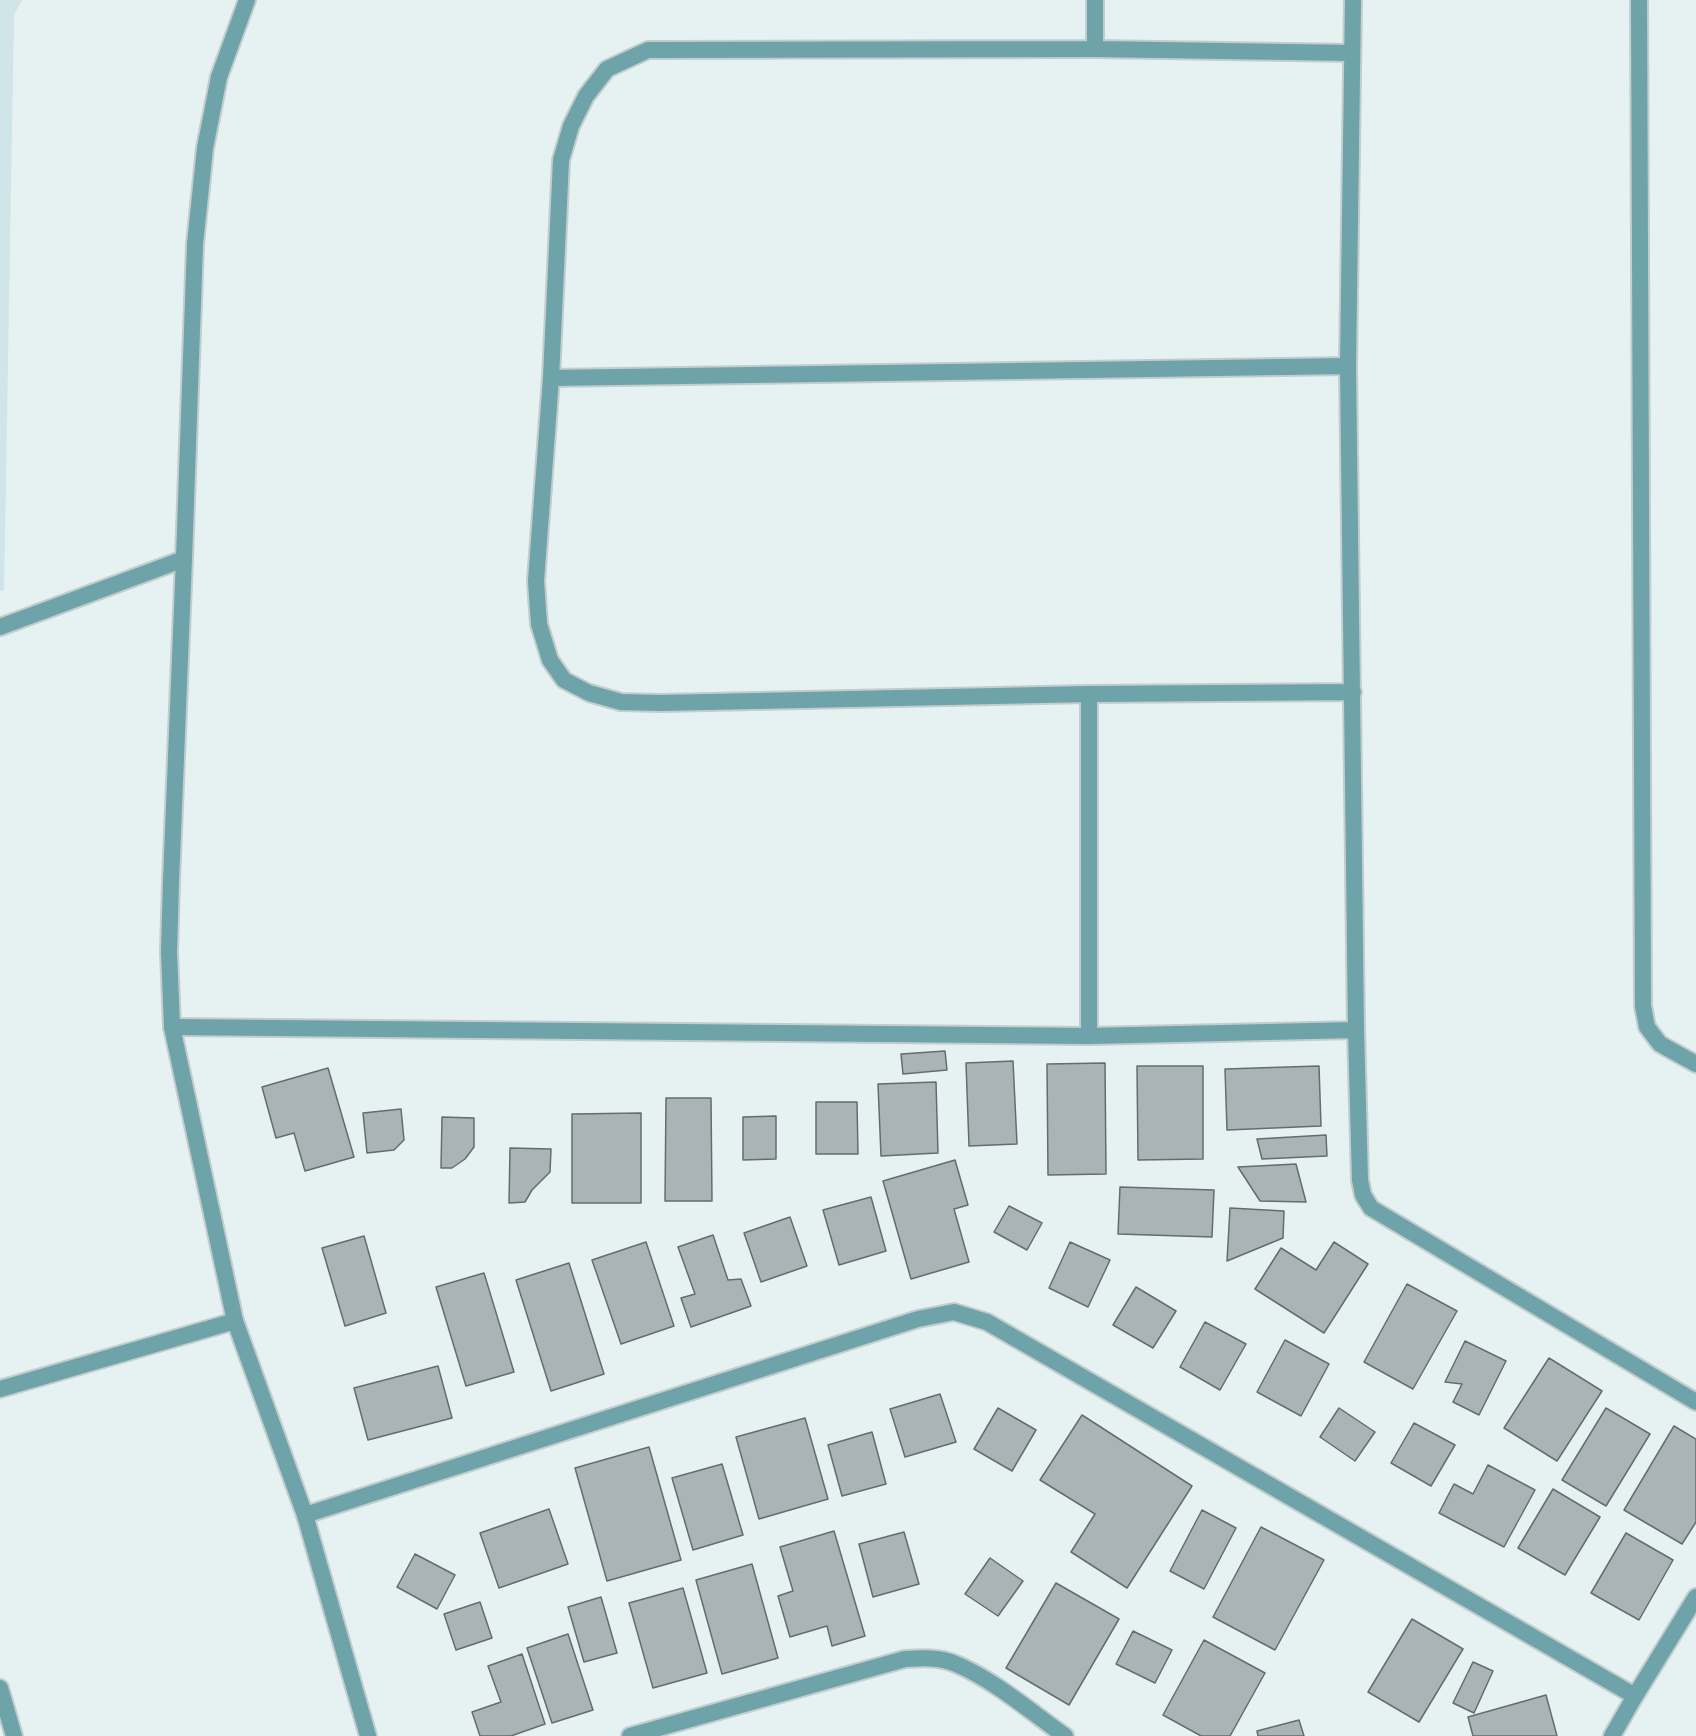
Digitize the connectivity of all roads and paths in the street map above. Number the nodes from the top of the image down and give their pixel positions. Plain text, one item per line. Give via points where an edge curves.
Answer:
1 (247, 0) edge
2 (1095, 0) edge
3 (1353, 0) edge
4 (1639, 0) edge
5 (1095, 49) junction
6 (1352, 53) junction
7 (1348, 366) junction
8 (551, 378) junction
9 (184, 559) junction
10 (0, 627) edge
11 (1353, 692) junction
12 (1089, 694) junction
13 (172, 1028) junction
14 (1356, 1030) junction
15 (1089, 1036) junction
16 (1696, 1064) edge
17 (235, 1321) junction
18 (0, 1389) edge
19 (1696, 1402) edge
20 (305, 1515) junction
21 (1696, 1597) edge
22 (0, 1688) edge
23 (1635, 1696) junction
24 (14, 1736) edge
25 (368, 1736) edge
26 (630, 1736) edge
27 (1065, 1736) edge
28 (1612, 1736) edge

1 - 9 street via 219,77 205,148 195,244
2 - 5 street
3 - 6 street
4 - 16 street via 1642,1006 1647,1026 1660,1044
5 - 6 street
5 - 8 street via 648,50 607,69 586,96 571,126 561,160
6 - 7 street
7 - 8 street
7 - 11 street
8 - 12 street via 536,581 539,624 550,660 564,680 589,693 621,702
9 - 10 street
9 - 13 street via 169,952
11 - 12 street
11 - 14 street
12 - 15 street
13 - 15 street
13 - 17 street
14 - 15 street
14 - 19 street via 1360,1180 1371,1208
17 - 18 street
17 - 20 street
20 - 23 street via 918,1319 954,1312 987,1322
20 - 25 street
21 - 23 street
22 - 24 street
23 - 28 street
26 - 27 street via 905,1659 927,1658 955,1663 989,1682

